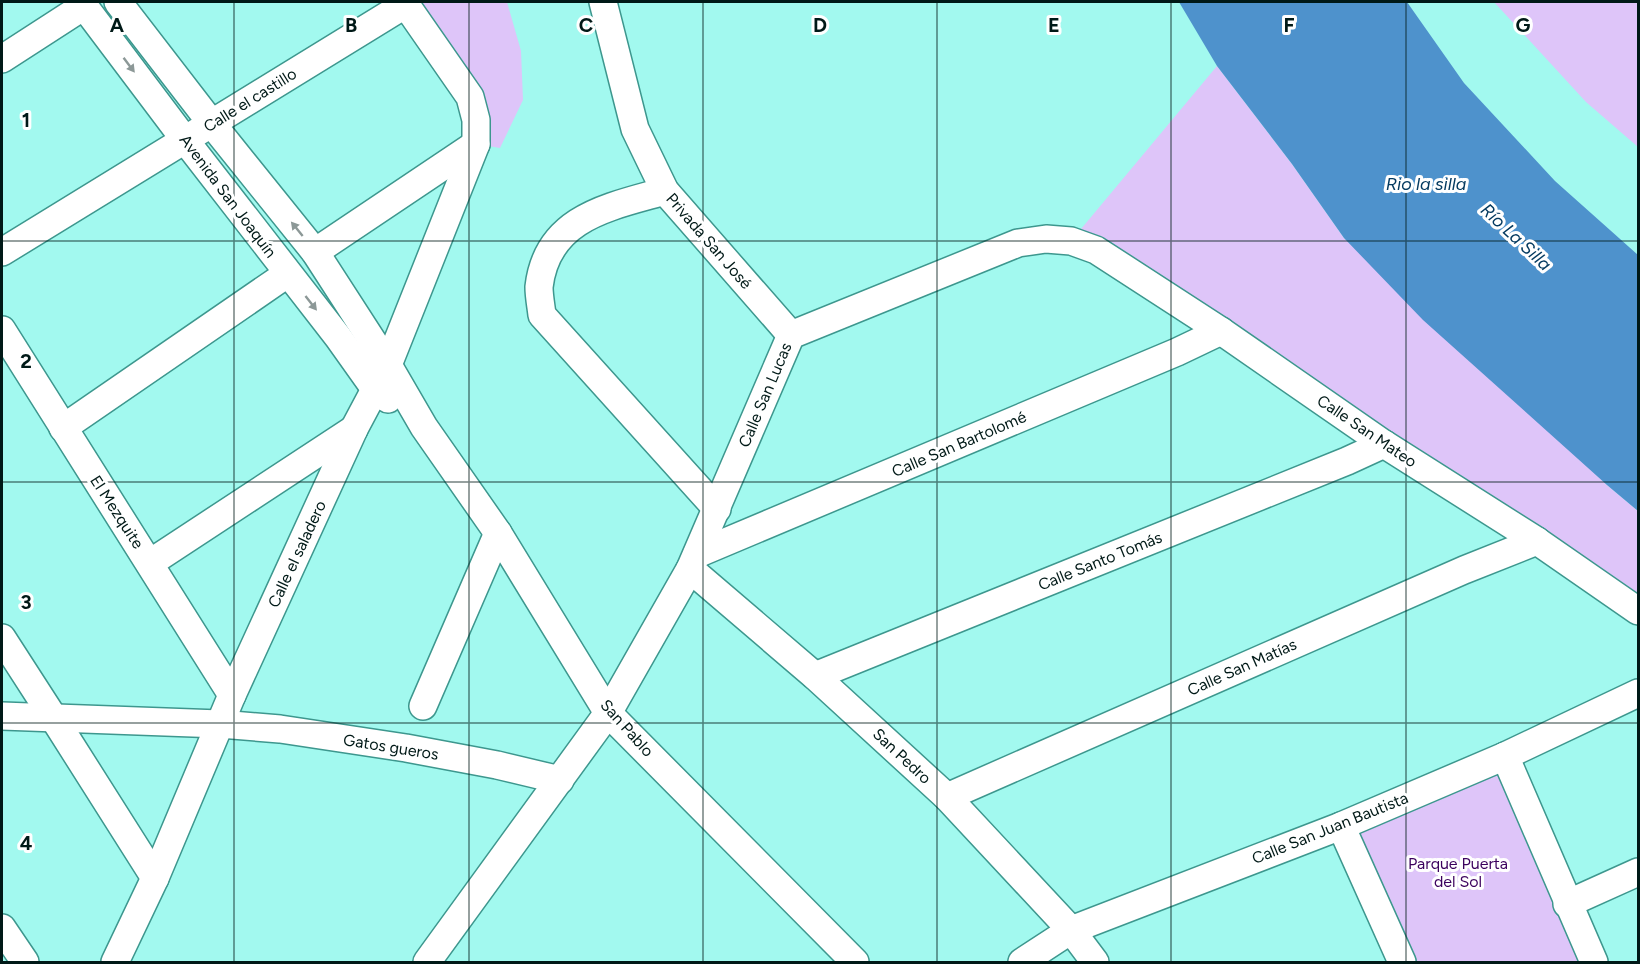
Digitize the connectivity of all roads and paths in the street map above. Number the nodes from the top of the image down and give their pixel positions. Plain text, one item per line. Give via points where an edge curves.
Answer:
1 (118, 2) edge
2 (603, 2) edge
3 (405, 3) edge
4 (83, 4) edge
5 (2, 59) edge
6 (212, 124) junction
7 (185, 140) junction
8 (476, 144) junction
9 (665, 191) junction
10 (1096, 250) joint
11 (2, 252) edge
12 (315, 252) junction
13 (287, 274) junction
14 (2, 330) edge
15 (1221, 331) junction
16 (791, 335) junction
17 (387, 365) junction
18 (375, 389) junction
19 (424, 427) junction
20 (63, 428) junction
21 (354, 429) junction
22 (1384, 444) junction
23 (717, 509) junction
24 (498, 533) junction
25 (1537, 541) junction
26 (693, 562) junction
27 (150, 563) junction
28 (1638, 611) edge
29 (2, 638) edge
30 (815, 676) junction
31 (1638, 693) edge
32 (232, 695) junction
33 (423, 706) dead end
34 (608, 713) junction
35 (2, 716) edge
36 (53, 717) junction
37 (220, 724) junction
38 (1505, 756) junction
39 (560, 780) junction
40 (947, 797) junction
41 (1341, 826) junction
42 (1638, 872) edge
43 (155, 878) junction
44 (1568, 904) junction
45 (2, 928) edge
46 (1071, 930) junction
47 (1400, 962) edge
48 (25, 963) edge
49 (115, 963) edge
50 (427, 963) edge
51 (855, 963) edge
52 (1022, 963) edge
53 (1095, 963) edge
54 (1594, 963) edge

1 - 6 street, Avenida San Joaquín
2 - 9 street, Privada San José via 634,129
3 - 6 street, Calle el castillo
3 - 8 street via 470,97 476,120
4 - 5 street
4 -> 7 street, Avenida San Joaquín
6 - 7 street, Calle el castillo
12 -> 6 street, Avenida San Joaquín
7 - 11 street, Calle el castillo
7 - 13 street, Avenida San Joaquín
8 - 12 street
8 - 17 street, Calle el saladero
9 - 16 street, Privada San José
9 - 23 street via 597,211 568,230 544,266 539,289 542,315
10 - 15 street, Calle San Mateo
10 - 16 street, Calle San Lucas via 1071,241 1018,243
12 - 17 street, Avenida San Joaquín
13 -> 18 street, Avenida San Joaquín
13 - 20 street
14 - 20 street, El Mezquite
15 - 22 street, Calle San Mateo
15 - 26 street, Calle San Bartolomé
16 - 23 street, Calle San Lucas
17 - 18 street, Calle el saladero
17 - 19 street, San Pablo
18 - 19 street, San Pablo
18 - 21 street, Calle el saladero
19 - 24 street, San Pablo
20 - 27 street, El Mezquite
21 - 27 street
21 - 32 street, Calle el saladero
22 - 25 street, Calle San Mateo
22 - 30 street, Calle Santo Tomás
23 - 26 street, Calle San Lucas
24 - 33 street
24 - 34 street, San Pablo
25 - 28 street, Calle San Mateo
25 - 40 street, Calle San Matías
26 - 30 street, San Pedro
26 - 34 street, Calle San Lucas
27 - 32 street, El Mezquite
29 - 36 street
30 - 40 street, San Pedro
31 - 38 street, Calle San Juan Bautista
32 - 37 street, Calle el saladero
34 - 39 street, Calle San Lucas
34 - 51 street, San Pablo
35 - 36 street, Gatos gueros
36 - 37 street, Gatos gueros
36 - 43 street
37 - 39 street, Gatos gueros via 406,748
37 - 43 street, Calle el saladero
38 - 41 street, Calle San Juan Bautista
38 - 44 street
39 - 50 street, Calle San Lucas
40 - 46 street, San Pedro
41 - 46 street, Calle San Juan Bautista
41 - 47 street
42 - 44 street
43 - 49 street, Calle el saladero
44 - 54 street
45 - 48 street
46 - 52 street, Calle San Juan Bautista
46 - 53 street, San Pedro

